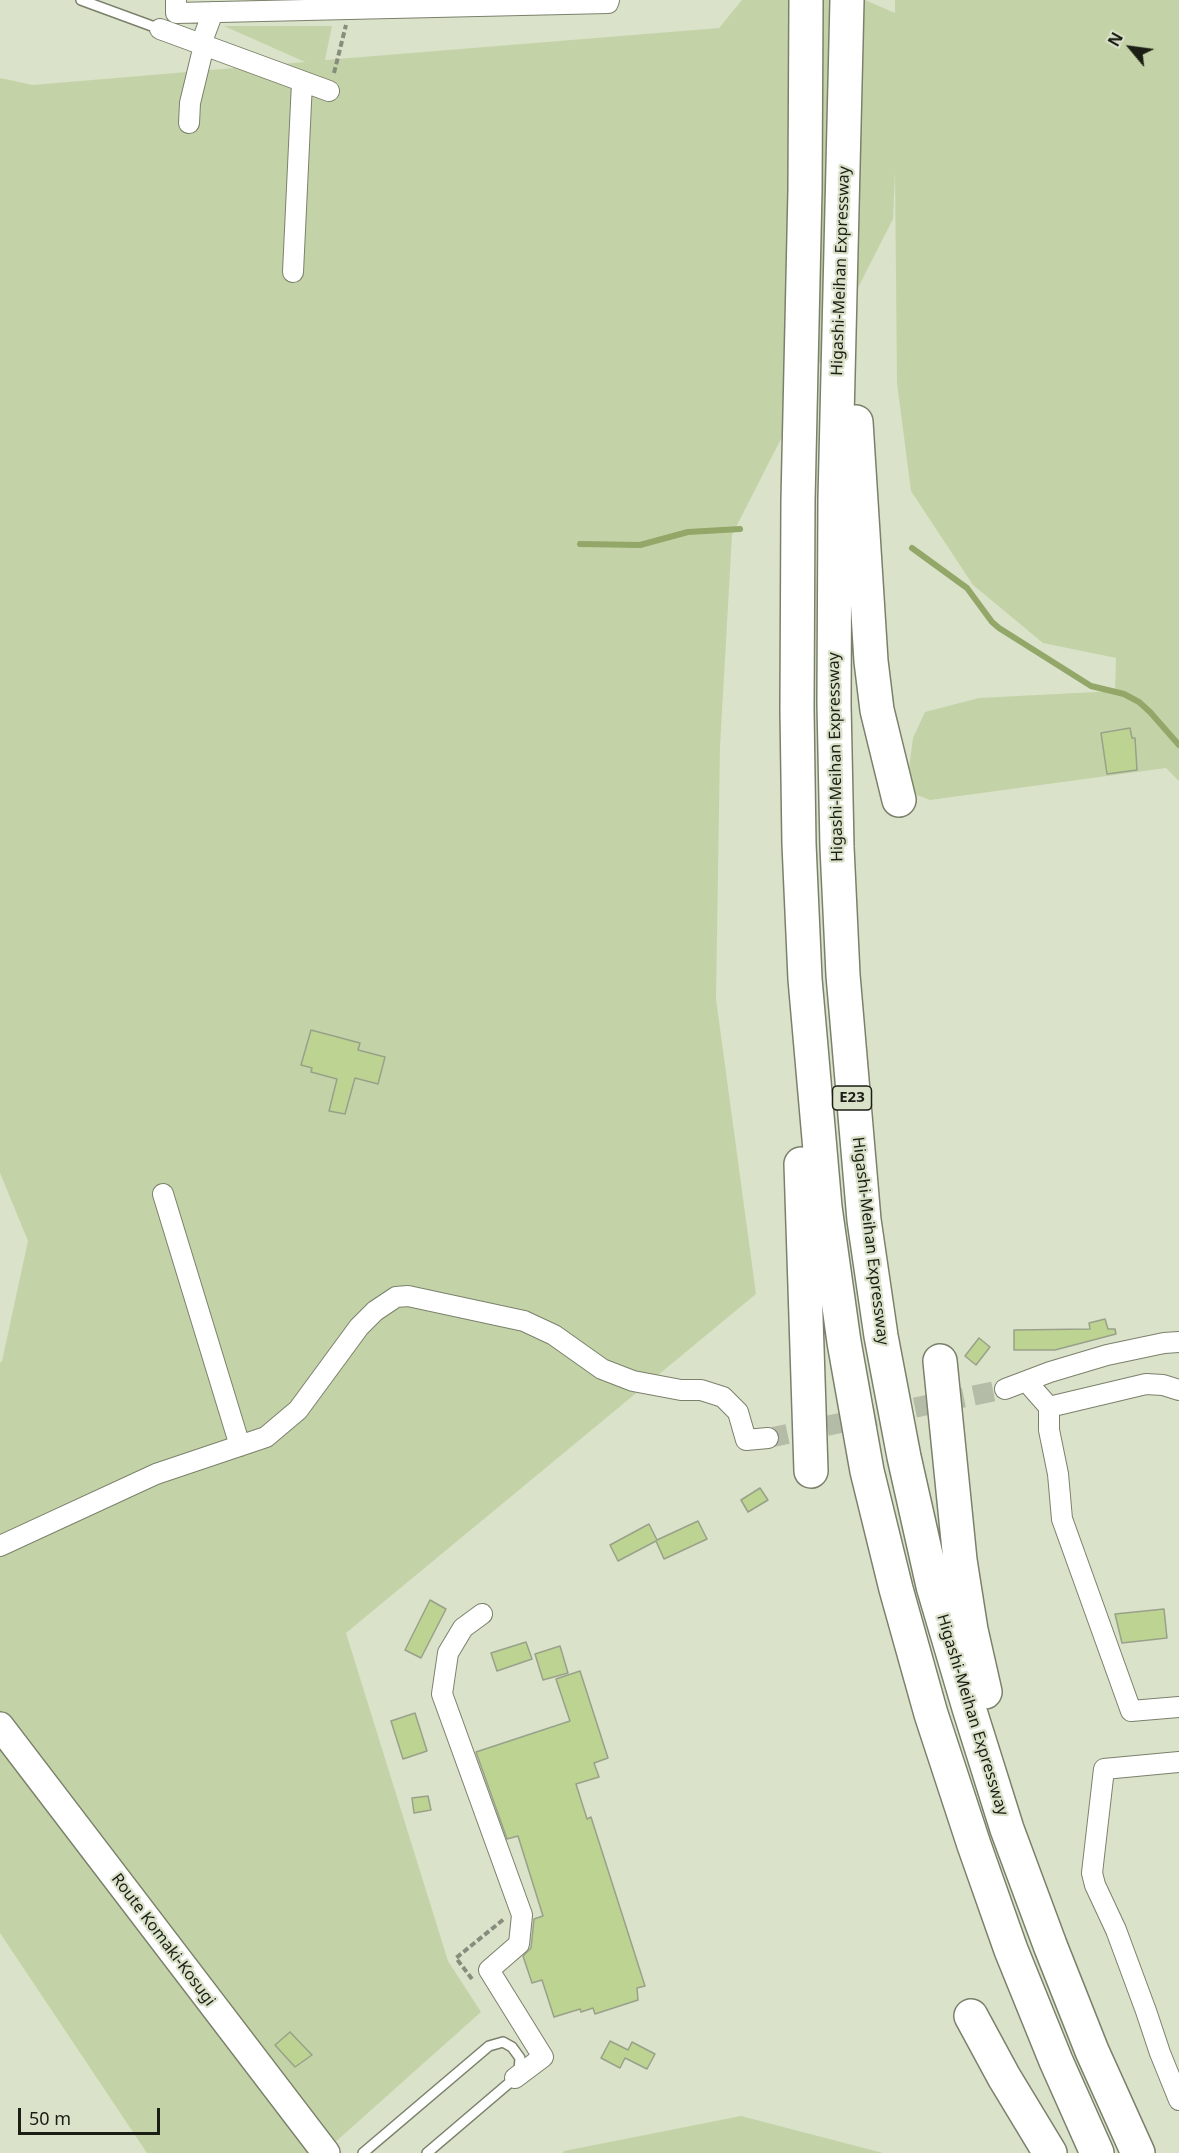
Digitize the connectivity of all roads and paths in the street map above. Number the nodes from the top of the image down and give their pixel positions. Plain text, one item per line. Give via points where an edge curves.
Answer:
1 (81, 0) edge
2 (176, 0) edge
3 (609, 0) edge
4 (806, 0) edge
5 (847, 0) edge
6 (381, 4) edge
7 (352, 9) junction
8 (213, 12) junction
9 (160, 29) joint
10 (203, 45) junction
11 (302, 82) junction
12 (329, 92) joint
13 (189, 123) dead end
14 (843, 195) junction
15 (292, 272) dead end
16 (899, 800) dead end
17 (800, 844) junction
18 (162, 1194) dead end
19 (1179, 1342) edge
20 (940, 1361) dead end
21 (1027, 1382) junction
22 (1005, 1389) tunnel mouth
23 (1179, 1390) edge
24 (1048, 1407) junction
25 (768, 1437) tunnel mouth
26 (240, 1446) junction
27 (811, 1471) dead end
28 (0, 1546) edge
29 (482, 1614) dead end
30 (1179, 1707) edge
31 (0, 1726) edge
32 (1179, 1762) edge
33 (1050, 1945) junction
34 (971, 2016) dead end
35 (515, 2078) junction
36 (1179, 2100) edge
37 (366, 2152) edge
38 (326, 2153) edge
39 (427, 2153) edge
40 (1050, 2153) edge
41 (1097, 2153) edge
42 (1138, 2153) edge

1 - 9 lane
2 - 8 street via 176,13
3 - 6 street
4 - 17 highway, E23 via 798,501
5 - 14 highway, Higashi-Meihan Expressway / E23
6 - 7 street
7 - 8 street
7 - 12 path
8 - 10 street
9 - 10 street
10 - 11 street
10 - 13 street
11 - 12 street
11 - 15 street
14 - 16 highway via 871,661 877,710
14 - 33 highway, Higashi-Meihan Expressway / E23 via 834,511 837,835 843,975 864,1220 881,1336 933,1586 1004,1818
17 - 27 highway via 796,938
17 - 41 highway, E23 via 805,979 825,1207 867,1471 931,1714 974,1845 1011,1950
18 - 26 street
19 - 21 street via 1107,1355 1050,1371
20 - 33 highway via 971,1630
21 - 22 street
21 - 24 street
23 - 24 street via 1146,1384
24 - 30 street via 1062,1519 1131,1712
25 - 26 street via 746,1440 738,1413 723,1397 701,1390 633,1381 602,1369 554,1335 524,1320 408,1296 385,1304 359,1328 298,1410 266,1437
26 - 28 street via 156,1474
29 - 35 street via 464,1628 448,1653 442,1694 522,1915 519,1944 489,1970 543,2056
31 - 38 main road, Route Komaki-Kosugi
32 - 36 street via 1104,1769 1092,1873
33 - 42 highway, Higashi-Meihan Expressway / E23
34 - 40 highway
35 - 37 lane via 520,2058 512,2047 496,2042
35 - 39 lane

